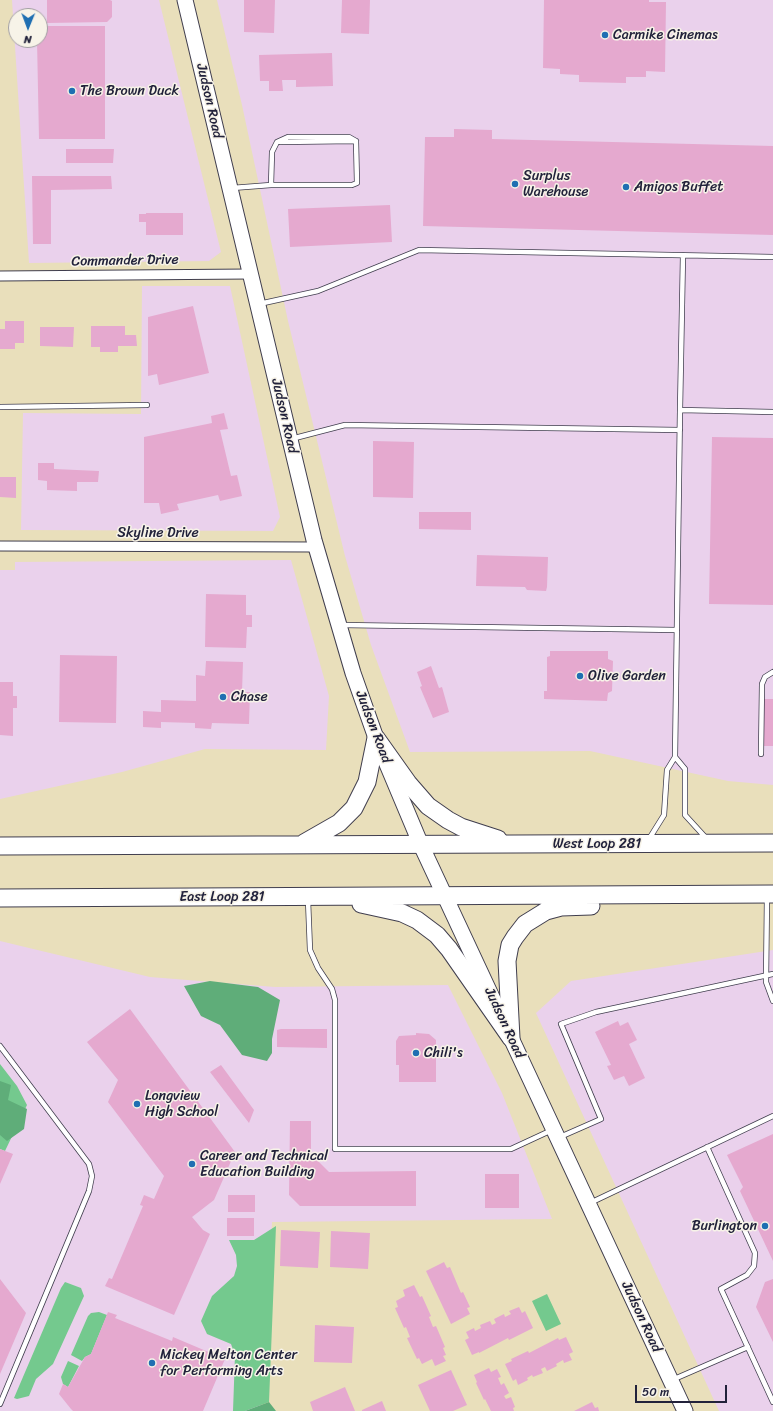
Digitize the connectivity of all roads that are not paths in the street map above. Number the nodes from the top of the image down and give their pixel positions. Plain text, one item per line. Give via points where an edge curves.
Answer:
1 (185, 0) edge
2 (271, 185) junction
3 (230, 188) junction
4 (683, 255) junction
5 (773, 257) edge
6 (250, 274) junction
7 (0, 276) edge
8 (257, 304) junction
9 (147, 405) dead end
10 (0, 407) edge
11 (680, 410) junction
12 (773, 412) edge
13 (680, 430) junction
14 (290, 439) junction
15 (0, 546) edge
16 (316, 548) junction
17 (337, 625) junction
18 (677, 630) junction
19 (773, 672) edge
20 (376, 738) junction
21 (761, 754) dead end
22 (675, 757) junction
23 (773, 843) edge
24 (301, 844) junction
25 (518, 844) junction
26 (645, 844) junction
27 (711, 844) junction
28 (421, 845) junction
29 (0, 846) edge
30 (30, 846) junction
31 (0, 854) edge
32 (641, 894) junction
33 (770, 894) edge
34 (325, 896) junction
35 (445, 896) junction
36 (307, 897) junction
37 (0, 898) edge
38 (773, 974) edge
39 (766, 975) junction
40 (773, 1001) edge
41 (511, 1038) junction
42 (0, 1046) edge
43 (773, 1116) edge
44 (556, 1134) junction
45 (707, 1147) junction
46 (588, 1204) junction
47 (748, 1347) junction
48 (671, 1380) junction
49 (773, 1402) edge
50 (0, 1404) edge
51 (686, 1411) edge

1 - 3 main road, Judson Road
2 - 2 lane via 357,183 356,141 277,142 272,152
2 - 3 lane
3 - 6 main road, Judson Road
4 - 5 lane
4 - 8 lane via 419,250 318,291
4 - 11 lane
6 - 7 street, Commander Drive
6 - 8 main road, Judson Road
8 - 14 main road, Judson Road
9 - 10 lane
11 - 12 lane
11 - 13 lane
13 - 14 lane via 345,425
13 - 18 lane
14 - 16 main road, Judson Road
15 - 16 street, Skyline Drive
16 - 17 main road, Judson Road
17 - 18 lane
17 - 20 main road, Judson Road
18 - 22 lane
19 - 21 lane via 765,677 762,684
20 - 24 highway via 367,782 354,808 339,823
20 - 25 highway via 419,797 438,814 467,829
20 - 28 main road, Judson Road
22 - 26 lane via 667,770 664,816
22 - 27 lane via 685,769 685,815
23 - 27 highway, West Loop 281
24 - 28 highway
24 - 30 highway
25 - 26 highway, West Loop 281
25 - 28 highway, West Loop 281
26 - 27 highway, West Loop 281
28 - 35 main road, Judson Road
29 - 30 highway
30 - 31 highway
32 - 33 highway
32 - 35 highway
32 - 41 highway via 595,906 553,908 533,918 519,930 510,945 507,961
33 - 39 lane
34 - 35 highway, East Loop 281
34 - 36 highway, East Loop 281
34 - 41 highway via 394,910 424,924 449,949
35 - 41 main road, Judson Road
36 - 37 highway, East Loop 281
36 - 44 lane via 310,950 332,989 335,1000 335,1149 511,1149
38 - 39 lane
39 - 40 lane
39 - 44 lane via 596,1012 561,1024 601,1119
41 - 44 main road, Judson Road
42 - 50 lane via 88,1164 92,1176 89,1191
43 - 45 lane
44 - 46 main road, Judson Road
45 - 46 lane
45 - 47 lane via 756,1253 750,1273 721,1289
46 - 48 main road, Judson Road
47 - 48 lane
47 - 49 lane
48 - 51 main road, Judson Road

